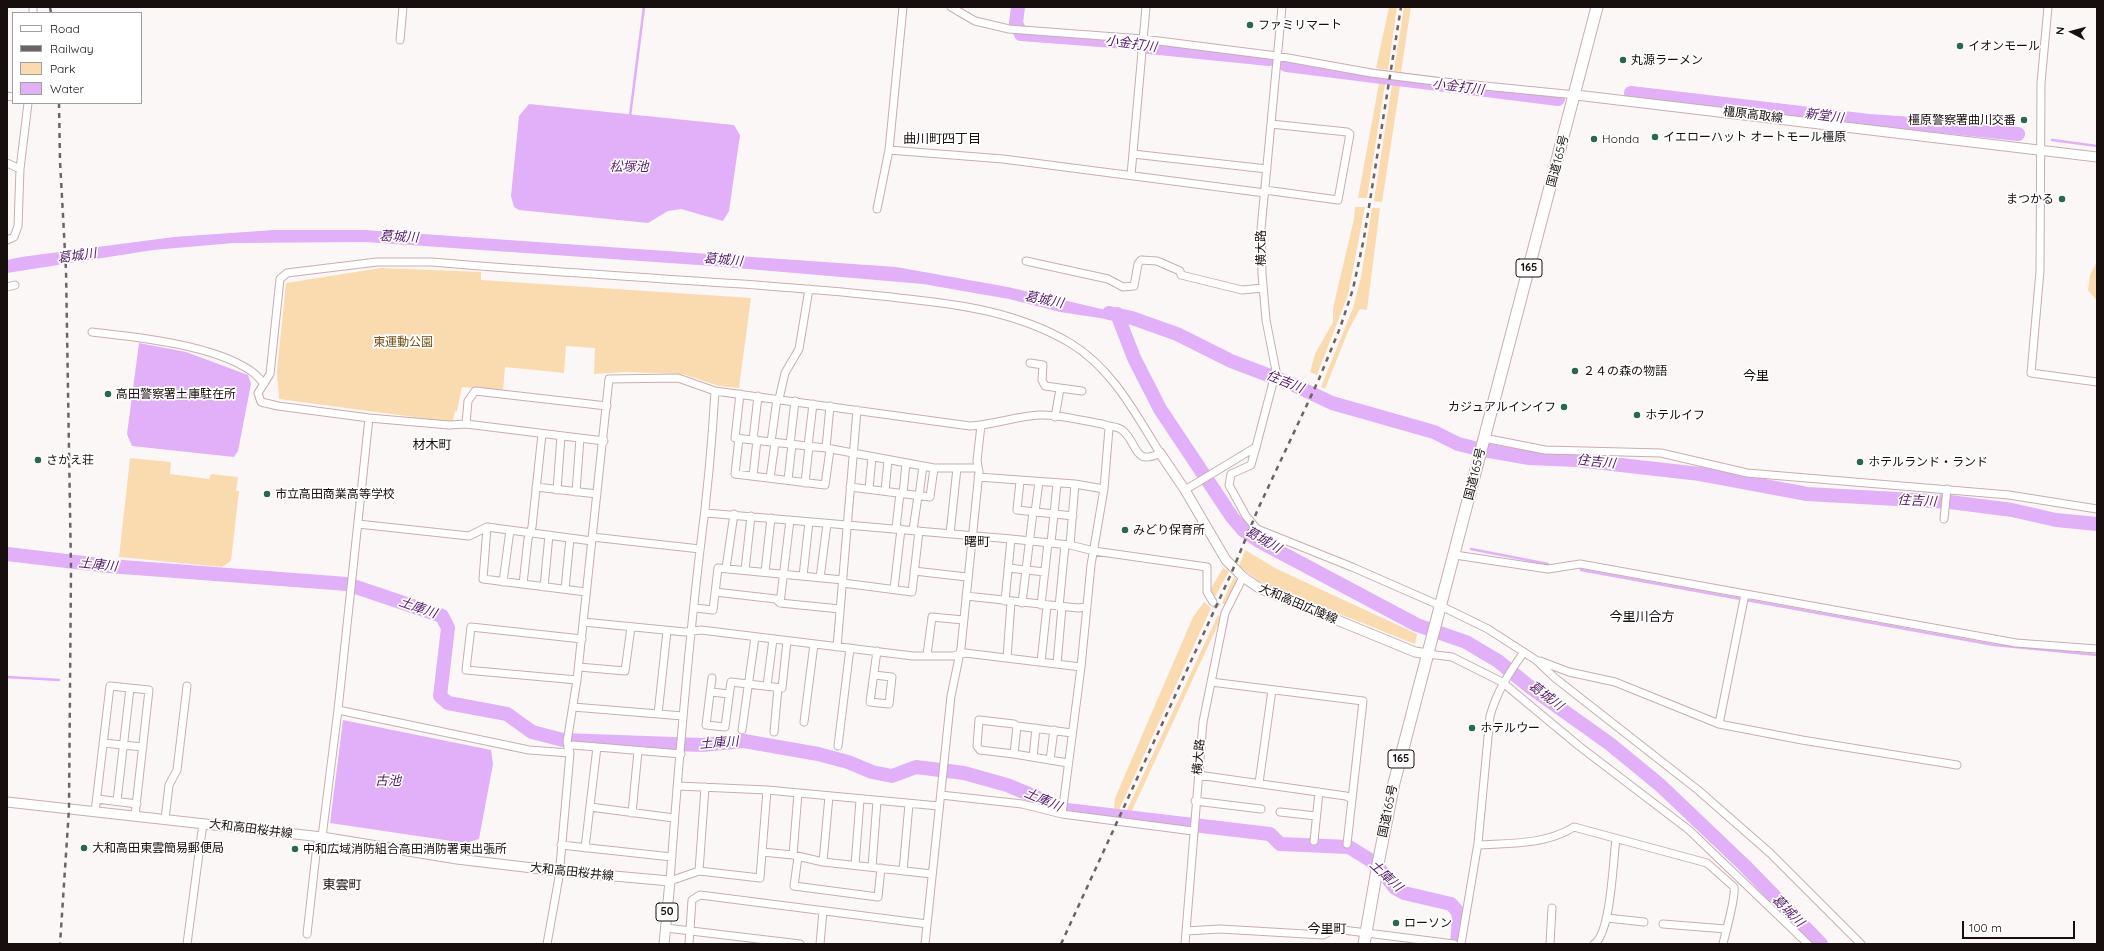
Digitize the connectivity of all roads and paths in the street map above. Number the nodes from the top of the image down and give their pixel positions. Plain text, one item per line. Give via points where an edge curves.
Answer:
1 (402, 7) edge
2 (903, 7) edge
3 (951, 7) edge
4 (1146, 7) edge
5 (1282, 7) edge
6 (1597, 7) edge
7 (2048, 7) edge
8 (1143, 38) junction
9 (400, 40) dead end
10 (1277, 56) junction
11 (1576, 95) junction
12 (28, 104) edge
13 (1271, 124) junction
14 (2040, 149) junction
15 (889, 150) junction
16 (1133, 154) junction
17 (2097, 157) edge
18 (7, 163) edge
19 (20, 169) junction
20 (1267, 169) junction
21 (1131, 175) junction
22 (1265, 192) junction
23 (877, 209) dead end
24 (7, 240) edge
25 (1026, 261) dead end
26 (15, 285) dead end
27 (7, 286) edge
28 (1263, 288) junction
29 (809, 289) junction
30 (92, 332) dead end
31 (1030, 363) dead end
32 (2097, 382) edge
33 (264, 384) junction
34 (1060, 389) junction
35 (715, 391) junction
36 (1082, 391) dead end
37 (740, 394) junction
38 (758, 396) junction
39 (778, 399) junction
40 (795, 401) junction
41 (813, 404) junction
42 (608, 406) junction
43 (830, 406) junction
44 (857, 410) junction
45 (1055, 417) junction
46 (369, 418) junction
47 (466, 424) junction
48 (981, 425) junction
49 (1109, 428) junction
50 (542, 434) junction
51 (562, 436) junction
52 (580, 438) junction
53 (740, 438) junction
54 (755, 440) junction
55 (1483, 440) junction
56 (604, 441) junction
57 (773, 442) junction
58 (791, 444) junction
59 (809, 446) junction
60 (1256, 447) junction
61 (828, 449) junction
62 (1160, 453) junction
63 (852, 454) junction
64 (872, 457) junction
65 (888, 460) junction
66 (906, 463) junction
67 (923, 466) junction
68 (934, 468) junction
69 (957, 468) junction
70 (977, 468) junction
71 (753, 476) junction
72 (978, 477) junction
73 (770, 478) junction
74 (788, 480) junction
75 (1020, 481) junction
76 (805, 482) junction
77 (1039, 482) junction
78 (1057, 484) junction
79 (1075, 484) junction
80 (536, 487) junction
81 (850, 487) junction
82 (1188, 488) junction
83 (869, 489) junction
84 (1104, 489) junction
85 (557, 490) junction
86 (885, 491) junction
87 (576, 492) junction
88 (1947, 492) junction
89 (597, 494) junction
90 (901, 494) junction
91 (919, 496) junction
92 (2097, 508) edge
93 (1034, 512) junction
94 (706, 513) junction
95 (734, 514) junction
96 (1054, 514) junction
97 (751, 516) junction
98 (1072, 516) junction
99 (1944, 516) dead end
100 (771, 518) junction
101 (790, 520) junction
102 (809, 522) junction
103 (358, 524) junction
104 (827, 524) junction
105 (847, 526) junction
106 (488, 527) junction
107 (898, 528) junction
108 (510, 530) junction
109 (916, 531) junction
110 (530, 532) junction
111 (950, 534) junction
112 (549, 535) junction
113 (971, 536) junction
114 (570, 538) junction
115 (1011, 538) junction
116 (592, 539) junction
117 (1030, 541) junction
118 (1050, 543) junction
119 (1068, 545) junction
120 (700, 549) junction
121 (1094, 551) junction
122 (1455, 555) junction
123 (726, 568) junction
124 (1008, 568) junction
125 (745, 570) junction
126 (1026, 570) junction
127 (914, 571) junction
128 (765, 572) junction
129 (1045, 572) junction
130 (784, 574) junction
131 (803, 576) junction
132 (967, 577) junction
133 (1243, 577) junction
134 (820, 578) junction
135 (503, 582) junction
136 (843, 582) junction
137 (523, 584) junction
138 (544, 586) junction
139 (565, 589) junction
140 (894, 589) junction
141 (586, 592) junction
142 (715, 592) junction
143 (1744, 594) junction
144 (966, 596) junction
145 (1008, 602) junction
146 (1213, 602) tunnel mouth
147 (780, 603) junction
148 (1022, 603) junction
149 (1044, 605) junction
150 (1061, 607) junction
151 (1087, 607) junction
152 (695, 608) junction
153 (840, 609) junction
154 (1440, 609) junction
155 (964, 620) junction
156 (583, 622) junction
157 (631, 627) junction
158 (693, 630) junction
159 (667, 631) junction
160 (755, 637) junction
161 (582, 638) junction
162 (773, 639) junction
163 (787, 641) junction
164 (814, 644) junction
165 (837, 646) junction
166 (850, 648) junction
167 (1429, 649) junction
168 (2097, 649) edge
169 (877, 651) junction
170 (1524, 652) junction
171 (927, 655) junction
172 (958, 655) junction
173 (1007, 658) junction
174 (1536, 660) junction
175 (1041, 662) junction
176 (1057, 664) junction
177 (578, 667) junction
178 (1081, 667) junction
179 (874, 675) junction
180 (712, 678) dead end
181 (577, 680) junction
182 (1503, 681) junction
183 (1211, 682) junction
184 (749, 684) junction
185 (187, 686) dead end
186 (767, 686) junction
187 (130, 688) junction
188 (778, 688) junction
189 (1272, 690) junction
190 (711, 692) junction
191 (729, 694) junction
192 (338, 710) junction
193 (573, 710) junction
194 (658, 714) junction
195 (683, 717) junction
196 (804, 722) dead end
197 (1719, 724) junction
198 (1017, 726) junction
199 (1036, 728) junction
200 (742, 730) dead end
201 (1054, 730) junction
202 (774, 732) dead end
203 (1072, 733) junction
204 (103, 743) junction
205 (124, 745) junction
206 (838, 746) dead end
207 (143, 747) junction
208 (597, 747) junction
209 (569, 748) junction
210 (638, 750) junction
211 (681, 754) junction
212 (1014, 754) junction
213 (1033, 757) junction
214 (1050, 760) junction
215 (1068, 763) junction
216 (1957, 765) dead end
217 (1198, 774) junction
218 (1259, 783) junction
219 (678, 786) junction
220 (705, 787) junction
221 (767, 790) junction
222 (1319, 792) junction
223 (798, 793) junction
224 (941, 795) junction
225 (829, 796) junction
226 (97, 799) junction
227 (1352, 799) junction
228 (860, 800) junction
229 (877, 801) junction
230 (1195, 801) junction
231 (7, 802) edge
232 (117, 802) junction
233 (137, 804) junction
234 (909, 804) junction
235 (939, 806) junction
236 (590, 807) junction
237 (1261, 809) dead end
238 (1062, 810) junction
239 (95, 812) junction
240 (632, 812) junction
241 (1280, 812) dead end
242 (135, 815) junction
243 (1316, 816) junction
244 (674, 818) junction
245 (165, 819) junction
246 (203, 823) junction
247 (1193, 827) junction
248 (322, 837) junction
249 (1616, 839) junction
250 (1314, 841) dead end
251 (1347, 844) dead end
252 (1478, 845) junction
253 (561, 846) junction
254 (585, 848) junction
255 (762, 852) junction
256 (795, 856) junction
257 (672, 857) junction
258 (824, 862) junction
259 (855, 865) junction
260 (872, 867) junction
261 (881, 868) junction
262 (903, 870) junction
263 (558, 871) junction
264 (699, 871) junction
265 (932, 874) junction
266 (670, 880) junction
267 (1552, 908) dead end
268 (823, 911) junction
269 (1607, 918) junction
270 (1644, 922) dead end
271 (927, 924) junction
272 (1663, 924) dead end
273 (666, 928) junction
274 (1726, 929) junction
275 (690, 930) junction
276 (1186, 931) junction
277 (307, 934) dead end
278 (1365, 938) edge
279 (187, 944) edge
280 (547, 944) edge
281 (664, 944) edge
282 (689, 944) edge
283 (800, 944) edge
284 (820, 944) edge
285 (925, 944) edge
286 (1185, 944) edge
287 (1454, 944) edge
288 (1461, 944) edge
289 (1550, 944) edge
290 (1594, 944) edge
291 (1723, 944) edge
292 (1808, 944) edge
293 (1861, 944) edge

1 - 9 street
2 - 15 street
3 - 8 street via 975,21 1009,29
4 - 8 street
5 - 10 street, 横大路
6 - 11 highway, 国道165号 / 165
7 - 14 street via 2041,83
8 - 10 street
8 - 16 street
10 - 11 street via 1434,82
10 - 13 street, 横大路
11 - 14 main road, 橿原高取線
11 - 55 highway, 国道165号 / 165
12 - 19 street
13 - 20 street, 横大路
13 - 22 street via 1350,134 1338,200
14 - 17 main road, 橿原高取線
14 - 32 street via 2040,272 2031,373
15 - 21 street via 1003,159
15 - 23 street
16 - 20 street
16 - 21 street
18 - 19 street
19 - 24 street via 18,226 14,237
20 - 22 street, 横大路
21 - 22 street
22 - 28 street, 横大路 via 1261,229
25 - 28 street via 1108,279 1131,288 1134,286 1141,260 1157,261 1180,271 1181,275 1242,290
26 - 27 street
28 - 60 street, 横大路 via 1276,371
29 - 33 street via 431,262 377,262 287,273 280,279 270,374
29 - 39 street via 799,349 785,373
29 - 62 street via 967,306 1010,316 1048,331 1071,344 1101,368 1125,398
30 - 33 street via 190,347 236,362 253,371
31 - 34 street via 1043,365 1042,380 1045,386
33 - 46 street via 258,393 261,402
34 - 36 street
34 - 45 street
35 - 37 street
35 - 42 street via 678,378 609,379
35 - 94 street
37 - 38 street
37 - 53 street via 735,438
38 - 39 street
38 - 54 street
39 - 40 street
39 - 57 street
40 - 41 street
40 - 58 street
41 - 43 street
41 - 59 street
42 - 47 street via 475,391 468,401
42 - 56 street
43 - 44 street
43 - 61 street
44 - 48 street via 948,424
44 - 63 street
45 - 48 street via 1043,414
45 - 49 street via 1102,424
46 - 47 street via 449,425
46 - 103 street
47 - 50 street
48 - 70 street
49 - 62 street via 1120,428 1124,431 1138,454 1144,458
49 - 84 street
50 - 51 street
50 - 80 street
51 - 52 street
51 - 85 street
52 - 56 street
52 - 87 street
53 - 54 street
53 - 71 street via 735,474
54 - 57 street
54 - 71 street
55 - 88 street via 1545,450 1661,453 1747,473
55 - 122 highway, 国道165号 / 165
56 - 89 street
57 - 58 street
57 - 73 street
58 - 59 street
58 - 74 street
59 - 61 street
59 - 76 street
60 - 82 street
60 - 154 street, 横大路 via 1251,465 1231,474 1229,485 1246,516 1257,529 1352,567
61 - 63 street
61 - 76 street via 825,485
62 - 82 main road, 大和高田広陵線
63 - 64 street
63 - 81 street
64 - 65 street
64 - 83 street
65 - 66 street
65 - 86 street
66 - 67 street
66 - 90 street
67 - 68 street
67 - 91 street
68 - 69 street
68 - 91 street via 930,497
69 - 70 street
69 - 111 street
70 - 72 street
71 - 73 street
72 - 75 street
72 - 113 street
73 - 74 street
74 - 76 street
75 - 77 street
75 - 93 street via 1017,510
77 - 78 street
77 - 93 street
78 - 79 street
78 - 96 street
79 - 84 street
79 - 98 street
80 - 85 street
80 - 110 street
81 - 83 street
81 - 105 street
82 - 133 main road, 大和高田広陵線 via 1226,560
83 - 86 street
84 - 121 street
85 - 87 street
86 - 90 street
87 - 89 street
88 - 92 street via 2009,495
88 - 99 street
89 - 116 street
90 - 91 street
90 - 107 street
91 - 109 street
93 - 96 street
93 - 117 street
94 - 95 street
94 - 120 street
95 - 97 street
95 - 123 street
96 - 98 street
96 - 118 street
97 - 100 street
97 - 125 street
98 - 119 street
100 - 101 street
100 - 128 street
101 - 102 street
101 - 130 street
102 - 104 street
102 - 131 street
103 - 106 street via 469,536
103 - 192 street
104 - 105 street
104 - 134 street
105 - 107 street via 852,524
105 - 136 street
106 - 108 street
106 - 135 street via 483,579
107 - 109 street
107 - 140 street
108 - 110 street
108 - 135 street
109 - 111 street
109 - 127 street
110 - 112 street
110 - 137 street
111 - 113 street
112 - 114 street
112 - 138 street
113 - 115 street
113 - 132 street
114 - 116 street
114 - 139 street
115 - 117 street
115 - 124 street
116 - 120 street
116 - 141 street
117 - 118 street
117 - 126 street
118 - 119 street
118 - 129 street
119 - 121 street
119 - 150 street
120 - 152 street
121 - 146 street via 1207,567 1207,592
121 - 151 street
122 - 143 street via 1548,568 1580,564
122 - 154 highway, 国道165号 / 165
123 - 125 street
123 - 142 street via 718,568
124 - 126 street
124 - 145 street
125 - 128 street
126 - 129 street
126 - 148 street
127 - 132 street
127 - 140 street via 912,592
128 - 130 street
129 - 149 street
130 - 131 street
130 - 147 street
131 - 134 street
132 - 144 street
133 - 167 main road, 大和高田広陵線 via 1259,588 1415,652
133 - 183 street, 横大路 via 1223,611
134 - 136 street
135 - 137 street
136 - 140 street
136 - 153 street
137 - 138 street
138 - 139 street
139 - 141 street
141 - 156 street
142 - 147 street via 776,599
142 - 152 street via 713,610
143 - 168 street via 2016,643
143 - 197 street
144 - 145 street
144 - 155 street
145 - 148 street
145 - 173 street
147 - 153 street
148 - 149 street
149 - 150 street
149 - 175 street
150 - 151 street
150 - 176 street
151 - 178 street
152 - 158 street
153 - 165 street
154 - 167 highway, 国道165号 / 165
154 - 170 street via 1488,628
155 - 171 street via 932,617
155 - 172 street
156 - 157 street
156 - 161 street
157 - 159 street
157 - 177 street via 625,671
158 - 159 street
158 - 160 street
158 - 195 street
159 - 194 street
160 - 162 street
160 - 184 street
161 - 177 street
161 - 181 street via 470,627 466,670
162 - 163 street
162 - 186 street
163 - 164 street
163 - 188 street via 782,688
164 - 165 street
164 - 196 street
165 - 166 street
166 - 169 street
166 - 206 street
167 - 182 street
167 - 278 highway, 国道165号 / 165 via 1394,783
169 - 171 street via 913,656
169 - 179 street
170 - 174 street
170 - 182 street
171 - 172 street
172 - 173 street via 965,653
172 - 224 street via 951,696
173 - 175 street
174 - 197 street via 1569,672 1615,682
174 - 293 street via 1555,678 1698,790 1764,848
175 - 176 street
176 - 178 street
177 - 181 street
178 - 203 street
179 - 179 street via 870,702 888,704 892,676
180 - 190 street
181 - 193 street
182 - 252 street via 1490,716
182 - 292 street via 1579,746 1689,830
183 - 189 street
183 - 217 street, 横大路 via 1203,722
184 - 186 street
184 - 191 street via 730,682
184 - 200 street
185 - 245 street via 177,770 169,785
186 - 188 street
187 - 204 street via 110,686
187 - 205 street
187 - 207 street via 149,690
188 - 202 street
189 - 218 street
189 - 227 street via 1363,701
190 - 191 street
190 - 191 street via 706,725 725,727
192 - 209 street via 529,750
192 - 248 street
193 - 194 street
193 - 209 street
194 - 195 street
195 - 211 street
197 - 216 street
198 - 199 street
198 - 212 street
198 - 212 street via 979,720 976,746 980,750
199 - 201 street
199 - 213 street
201 - 203 street
201 - 214 street
203 - 215 street
204 - 205 street
204 - 226 street
205 - 207 street
205 - 232 street
207 - 233 street
208 - 209 street via 574,745
208 - 210 street
208 - 236 street
209 - 253 street
210 - 211 street
210 - 240 street
211 - 219 street
212 - 213 street
213 - 214 street
214 - 215 street
215 - 238 street
217 - 218 street
217 - 230 street, 横大路
218 - 222 street
219 - 220 street
219 - 244 street
220 - 221 street
220 - 264 street
221 - 223 street
221 - 255 street
222 - 227 street
222 - 243 street
223 - 225 street
223 - 256 street
224 - 235 street
224 - 238 street
225 - 228 street
225 - 258 street
226 - 232 street
226 - 239 street
227 - 251 street
228 - 229 street
228 - 259 street
229 - 234 street
229 - 260 street
230 - 237 street
230 - 247 street, 横大路
231 - 239 main road, 大和高田桜井線
232 - 233 street
233 - 242 street
234 - 235 street
234 - 262 street
235 - 265 street
236 - 240 street
236 - 254 street
238 - 247 street
239 - 242 main road, 大和高田桜井線
240 - 244 street
241 - 243 street
242 - 245 main road, 大和高田桜井線
243 - 250 street
244 - 257 street
245 - 246 main road, 大和高田桜井線
246 - 248 main road, 大和高田桜井線
246 - 279 street
247 - 276 street, 横大路
248 - 263 main road, 大和高田桜井線 via 457,859
248 - 277 street via 318,845
249 - 252 street via 1574,827 1560,836 1546,840
249 - 269 street
249 - 274 street via 1707,863 1734,886 1735,893
252 - 288 street
253 - 254 street
253 - 263 street
254 - 257 street
255 - 256 street
255 - 264 street via 760,878
256 - 258 street
256 - 261 street via 794,886 878,897
257 - 266 street
258 - 259 street
259 - 260 street
260 - 261 street
261 - 262 street
262 - 265 street
263 - 266 main road, 大和高田桜井線
263 - 280 street
264 - 266 street
265 - 271 street
266 - 273 main road, 50
267 - 289 street
268 - 271 street
268 - 275 street via 700,895 692,900
268 - 284 street
269 - 270 street
269 - 290 street via 1602,935
271 - 285 street
272 - 274 street
273 - 275 street
273 - 281 main road, 50
274 - 291 street
275 - 282 street
275 - 283 street
276 - 278 street via 1220,929 1323,935 1335,929
276 - 286 street, 横大路
278 - 287 street

